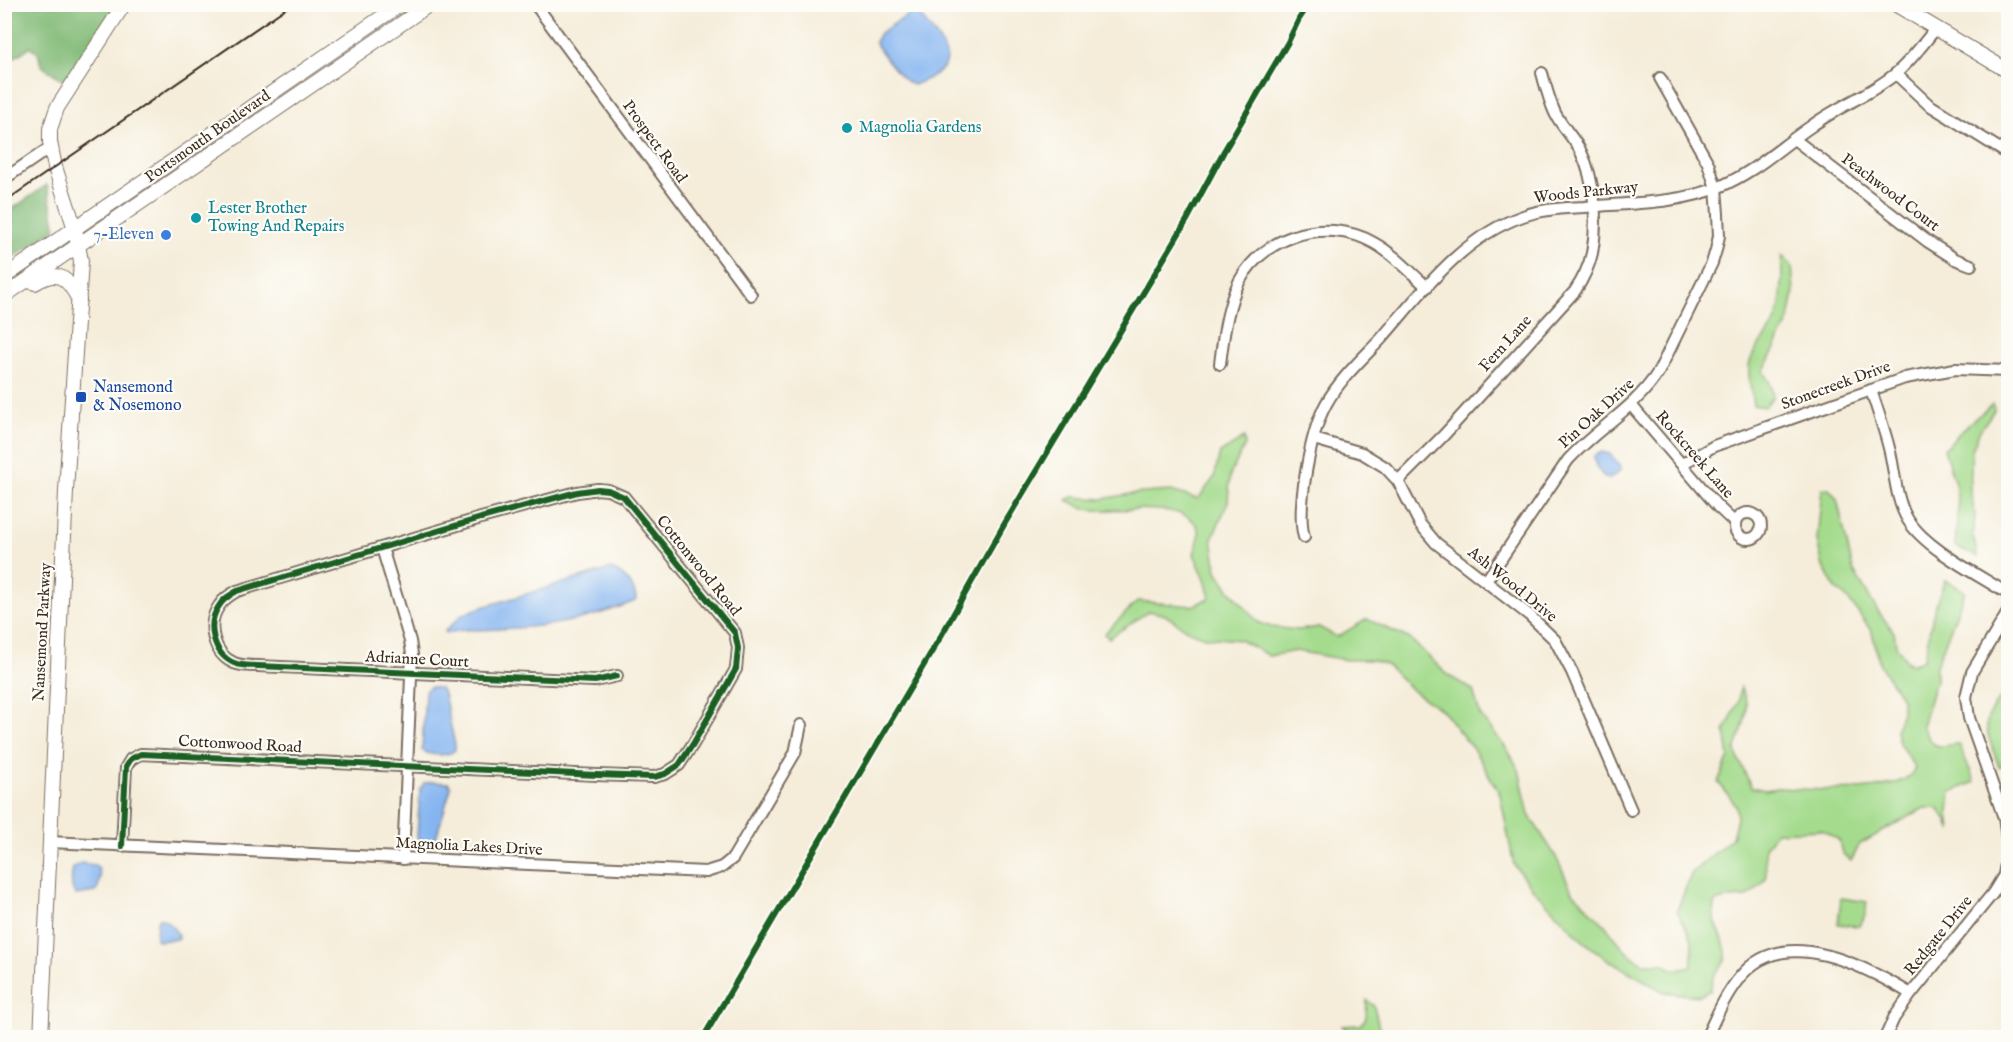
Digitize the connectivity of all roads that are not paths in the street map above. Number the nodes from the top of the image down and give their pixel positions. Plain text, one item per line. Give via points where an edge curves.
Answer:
1 (124, 4) edge
2 (402, 4) edge
3 (430, 4) edge
4 (535, 4) edge
5 (1896, 4) edge
6 (1936, 28) junction
7 (331, 53) junction
8 (340, 66) junction
9 (2008, 71) edge
10 (1542, 73) dead end
11 (1896, 74) junction
12 (1660, 78) dead end
13 (1794, 139) junction
14 (51, 147) junction
15 (2008, 154) edge
16 (4, 179) edge
17 (1716, 188) junction
18 (1594, 206) junction
19 (75, 229) junction
20 (79, 246) junction
21 (1971, 265) dead end
22 (4, 277) edge
23 (1427, 287) junction
24 (751, 295) dead end
25 (4, 298) edge
26 (79, 300) junction
27 (1220, 364) dead end
28 (2008, 371) edge
29 (1871, 390) junction
30 (1631, 405) junction
31 (1314, 439) junction
32 (1682, 464) junction
33 (1398, 481) junction
34 (1735, 523) dead end
35 (1304, 537) dead end
36 (382, 548) junction
37 (1486, 581) junction
38 (2008, 594) edge
39 (2008, 612) edge
40 (220, 651) joint
41 (411, 674) junction
42 (617, 676) dead end
43 (801, 725) dead end
44 (407, 766) junction
45 (1631, 810) dead end
46 (49, 842) junction
47 (2008, 844) edge
48 (122, 846) junction
49 (2008, 851) edge
50 (403, 858) junction
51 (1911, 994) junction
52 (41, 1038) edge
53 (1706, 1038) edge
54 (1885, 1038) edge

1 - 14 main road, Nansemond Parkway via 57,108 50,129
2 - 7 main road, Portsmouth Boulevard
3 - 8 main road, Portsmouth Boulevard
4 - 24 street, Prospect Road
5 - 6 main road
6 - 9 main road
6 - 11 street, Woods Parkway
7 - 8 street
7 - 19 main road, Portsmouth Boulevard
8 - 20 main road, Portsmouth Boulevard
10 - 18 street, Fern Lane via 1556,114 1584,159
11 - 13 street, Woods Parkway
11 - 15 street via 1928,104
12 - 17 street, Pin Oak Drive via 1708,164
13 - 17 street, Woods Parkway via 1751,172
13 - 21 street, Peachwood Court via 1927,241
14 - 16 street
14 - 19 main road, Nansemond Parkway
17 - 18 street, Woods Parkway via 1677,198
17 - 30 street, Pin Oak Drive via 1719,236 1712,263 1659,372
18 - 23 street, Woods Parkway via 1540,211 1504,224 1458,255
18 - 33 street, Fern Lane via 1592,252 1575,291
19 - 20 main road, Nansemond Parkway
19 - 22 main road, Portsmouth Boulevard
20 - 25 main road, Portsmouth Boulevard
20 - 26 main road, Nansemond Parkway
23 - 27 street via 1383,248 1360,236 1335,230 1296,234 1268,249 1240,279 1224,331
23 - 31 street, Woods Parkway via 1333,393
25 - 26 main road via 56,276 68,281
26 - 46 main road, Nansemond Parkway
28 - 29 street, Stonecreek Drive via 1955,369 1905,378
29 - 32 street, Stonecreek Drive via 1714,446
29 - 38 street via 1908,520 1934,546
30 - 32 street, Rockcreek Lane
30 - 37 street, Pin Oak Drive via 1568,460
31 - 33 street, Ash Wood Drive via 1362,453 1385,467
31 - 35 street, Woods Parkway via 1301,506
32 - 34 street, Rockcreek Lane
33 - 37 street, Ash Wood Drive via 1428,534
36 - 40 street, Cottonwood Road via 229,596 217,607 213,625
36 - 41 street via 410,641
36 - 44 street, Cottonwood Road via 587,489 608,490 624,497 663,544 735,633 738,648 736,669 699,735 679,765 664,774 654,777
37 - 45 street, Ash Wood Drive via 1548,631 1559,645
39 - 47 street via 1972,672 1966,698 1969,718 2004,818
40 - 41 street, Adrianne Court via 235,663 248,666
41 - 42 street, Adrianne Court via 595,681
41 - 44 street
43 - 50 street, Magnolia Lakes Drive via 795,753 751,829 733,858 717,870
44 - 48 street, Cottonwood Road via 141,754 126,767
44 - 50 street
46 - 48 street, Magnolia Lakes Drive
46 - 52 main road, Nansemond Parkway
48 - 50 street, Magnolia Lakes Drive
49 - 51 street, Redgate Drive via 2004,875 1993,893
51 - 53 street via 1877,974 1822,955 1796,950 1778,952 1741,976
51 - 54 street, Redgate Drive

